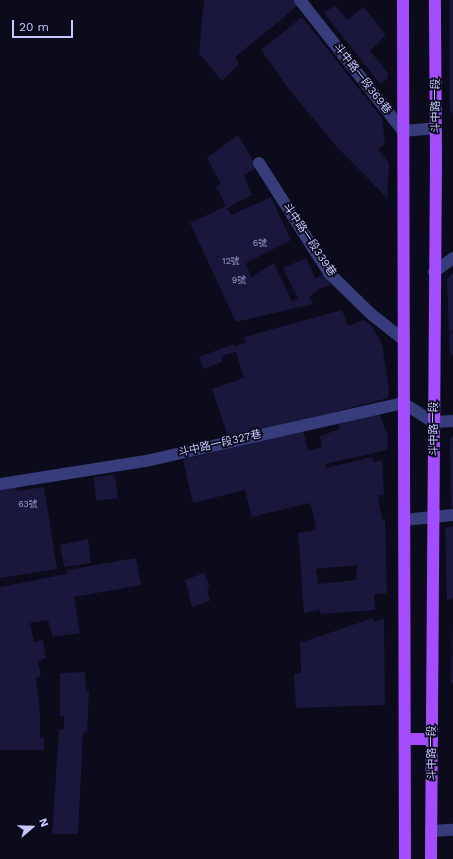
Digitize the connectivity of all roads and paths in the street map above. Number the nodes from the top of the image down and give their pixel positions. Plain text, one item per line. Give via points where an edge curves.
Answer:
1 (300, 0) edge
2 (403, 0) edge
3 (435, 0) edge
4 (436, 128) junction
5 (403, 131) junction
6 (259, 163) dead end
7 (453, 258) edge
8 (434, 272) junction
9 (404, 340) junction
10 (403, 403) junction
11 (453, 421) edge
12 (434, 422) junction
13 (0, 484) edge
14 (453, 515) edge
15 (433, 518) junction
16 (404, 520) junction
17 (405, 739) junction
18 (432, 739) junction
19 (431, 830) junction
20 (453, 830) edge
21 (405, 859) edge
22 (431, 859) edge

1 - 5 lane, 斗中路一段369巷
2 - 5 main road
3 - 4 main road, 斗中路一段
4 - 5 lane
4 - 8 main road, 斗中路一段
5 - 9 main road
6 - 9 lane, 斗中路一段339巷 via 329,273 371,314
7 - 8 lane
8 - 12 main road, 斗中路一段
9 - 10 main road
10 - 12 lane
10 - 13 lane, 斗中路一段327巷 via 146,461
10 - 16 main road
11 - 12 lane
12 - 15 main road, 斗中路一段
14 - 15 lane
15 - 16 lane
15 - 18 main road, 斗中路一段
16 - 17 main road
17 - 18 main road
17 - 21 main road
18 - 19 main road, 斗中路一段
19 - 20 lane
19 - 22 main road, 斗中路一段

